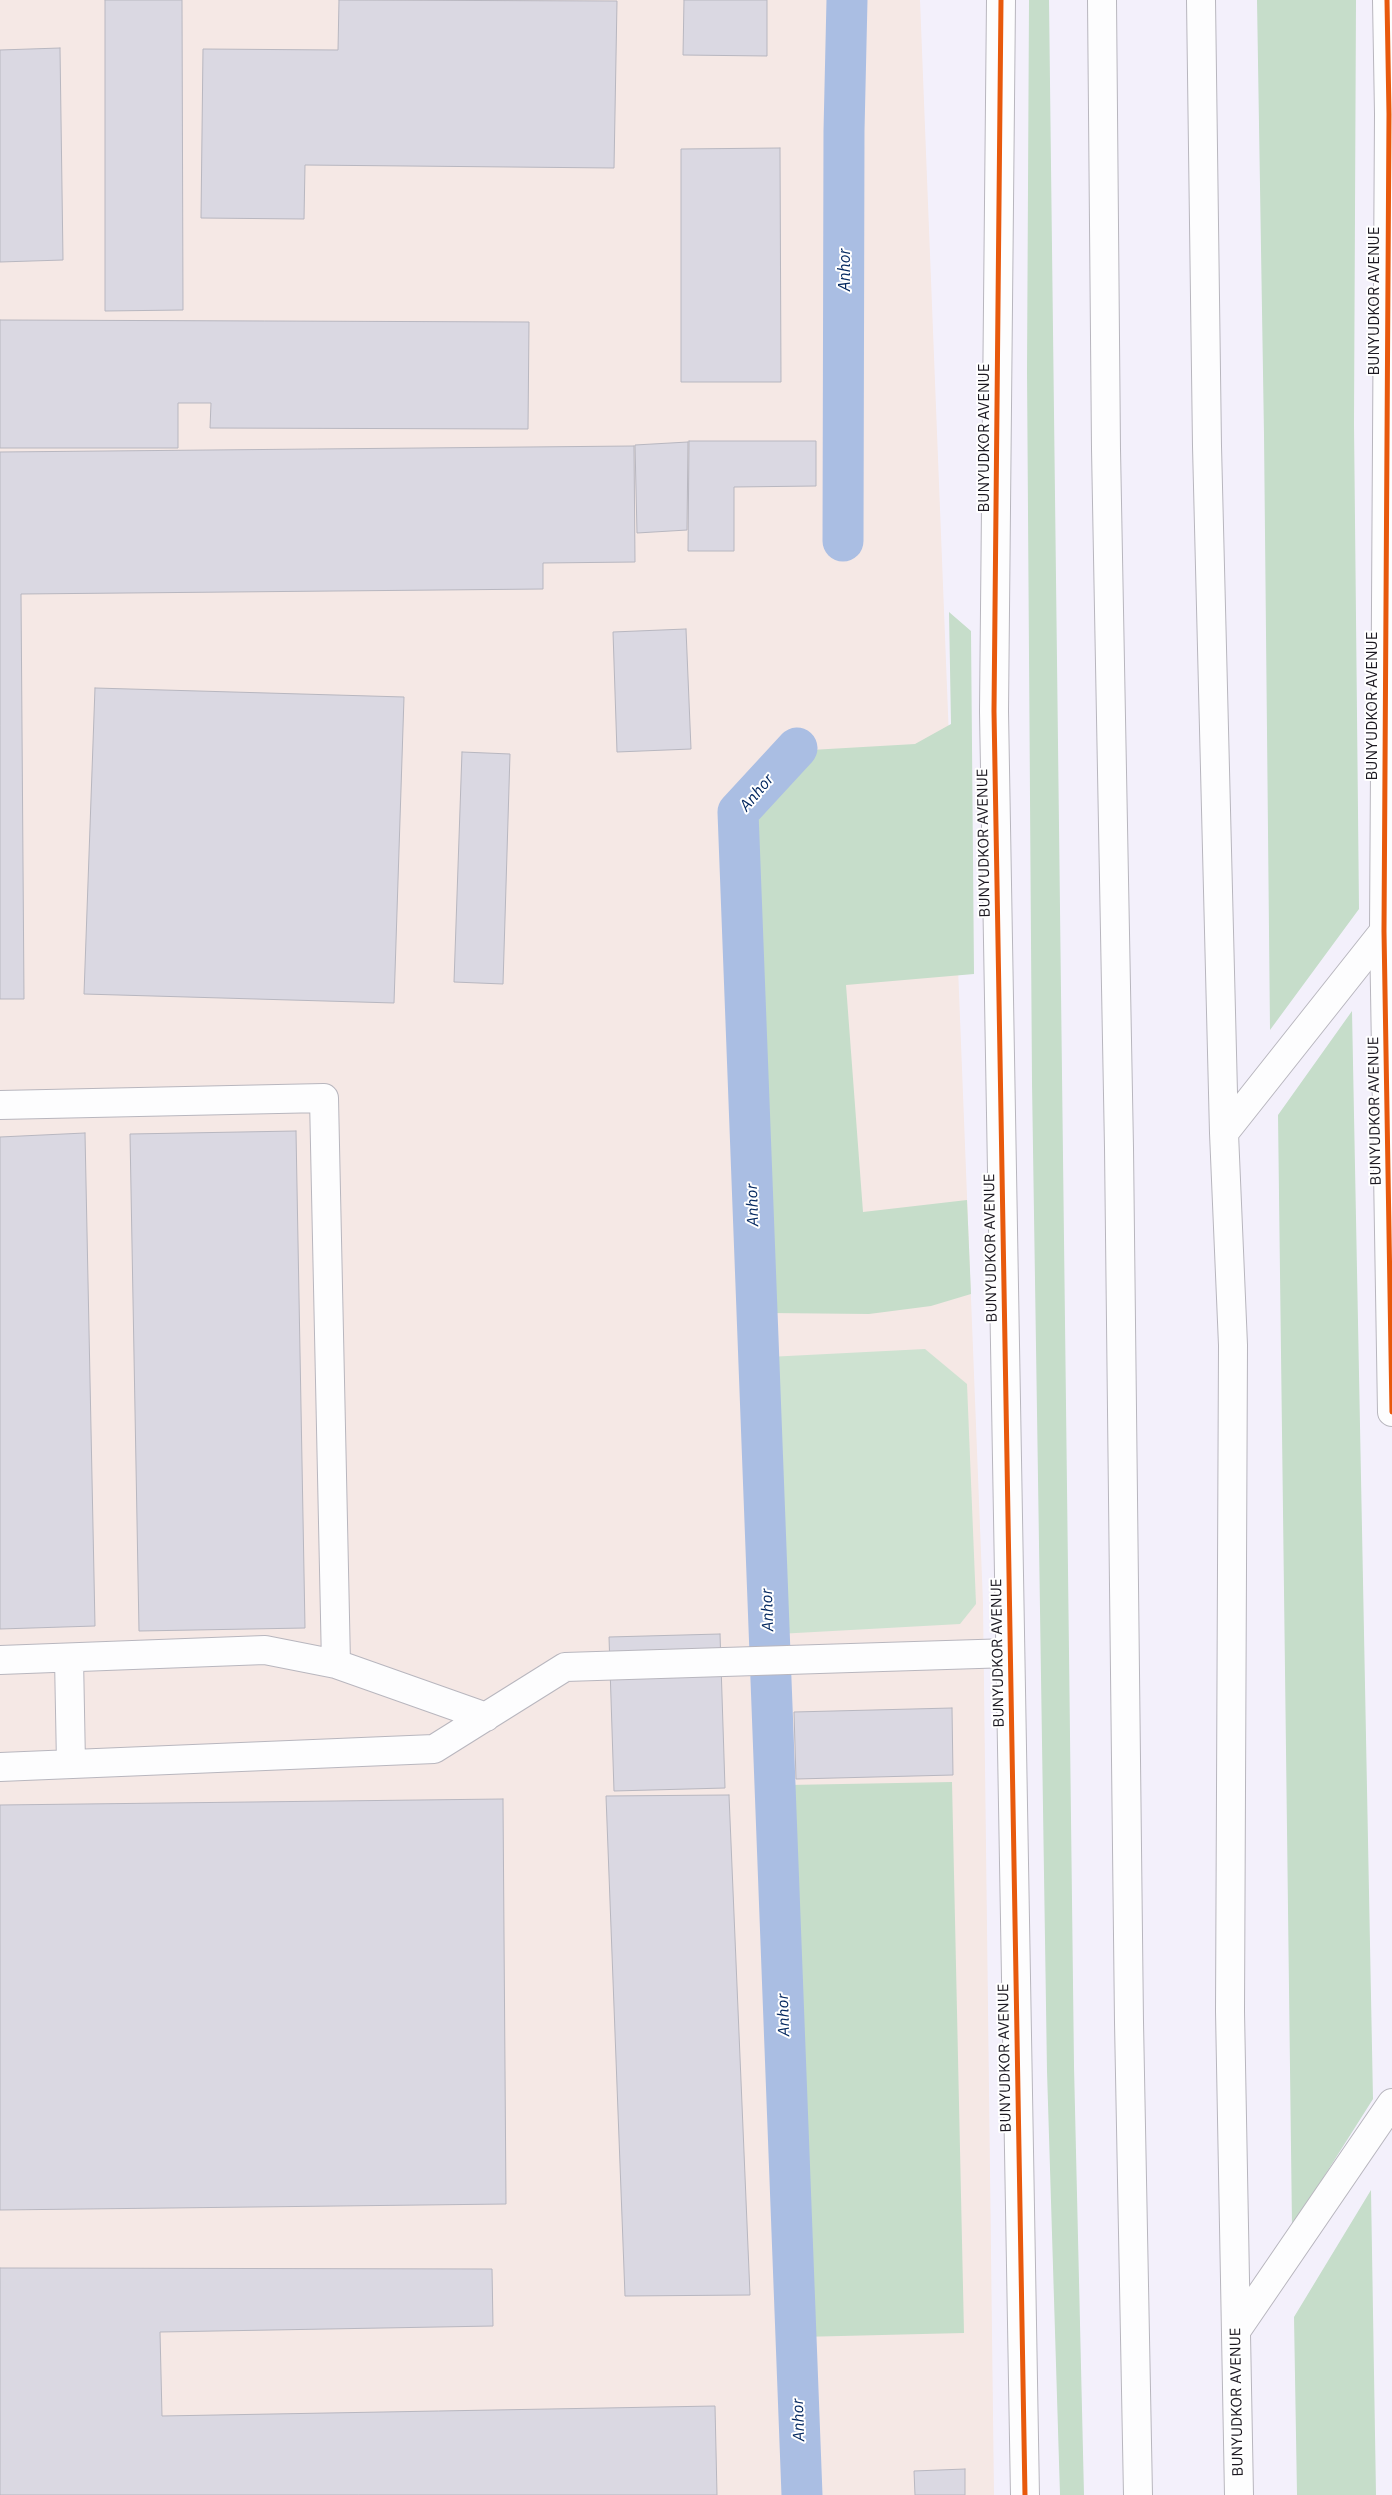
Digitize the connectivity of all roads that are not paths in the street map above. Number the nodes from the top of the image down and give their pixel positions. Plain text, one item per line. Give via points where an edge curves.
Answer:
1 (1001, 0) edge
2 (1102, 0) edge
3 (1201, 0) edge
4 (1387, 0) edge
5 (1390, 114) edge
6 (1389, 354) edge
7 (1389, 393) edge
8 (1388, 814) edge
9 (1384, 931) junction
10 (0, 1105) edge
11 (1224, 1133) junction
12 (1392, 1412) edge
13 (1010, 1653) junction
14 (68, 1658) junction
15 (0, 1660) edge
16 (336, 1664) junction
17 (486, 1717) junction
18 (71, 1764) junction
19 (0, 1767) edge
20 (1392, 2103) edge
21 (1236, 2331) junction
22 (1025, 2495) edge
23 (1138, 2495) edge
24 (1239, 2495) edge

1 - 13 main road, BUNYUDKOR AVENUE via 994,711
2 - 23 main road via 1106,459
3 - 11 main road, BUNYUDKOR AVENUE via 1207,446
4 - 5 main road, BUNYUDKOR AVENUE
5 - 6 main road, BUNYUDKOR AVENUE
6 - 7 main road, BUNYUDKOR AVENUE
7 - 8 main road, BUNYUDKOR AVENUE
8 - 9 main road, BUNYUDKOR AVENUE
9 - 11 main road
9 - 12 main road, BUNYUDKOR AVENUE
10 - 16 main road via 324,1098
11 - 21 main road, BUNYUDKOR AVENUE via 1233,1345 1230,2011
13 - 17 main road via 565,1667
13 - 22 main road, BUNYUDKOR AVENUE
14 - 15 main road
14 - 16 main road via 265,1650
14 - 18 main road
16 - 17 main road
17 - 18 main road via 434,1750
18 - 19 main road
20 - 21 main road
21 - 24 main road, BUNYUDKOR AVENUE

